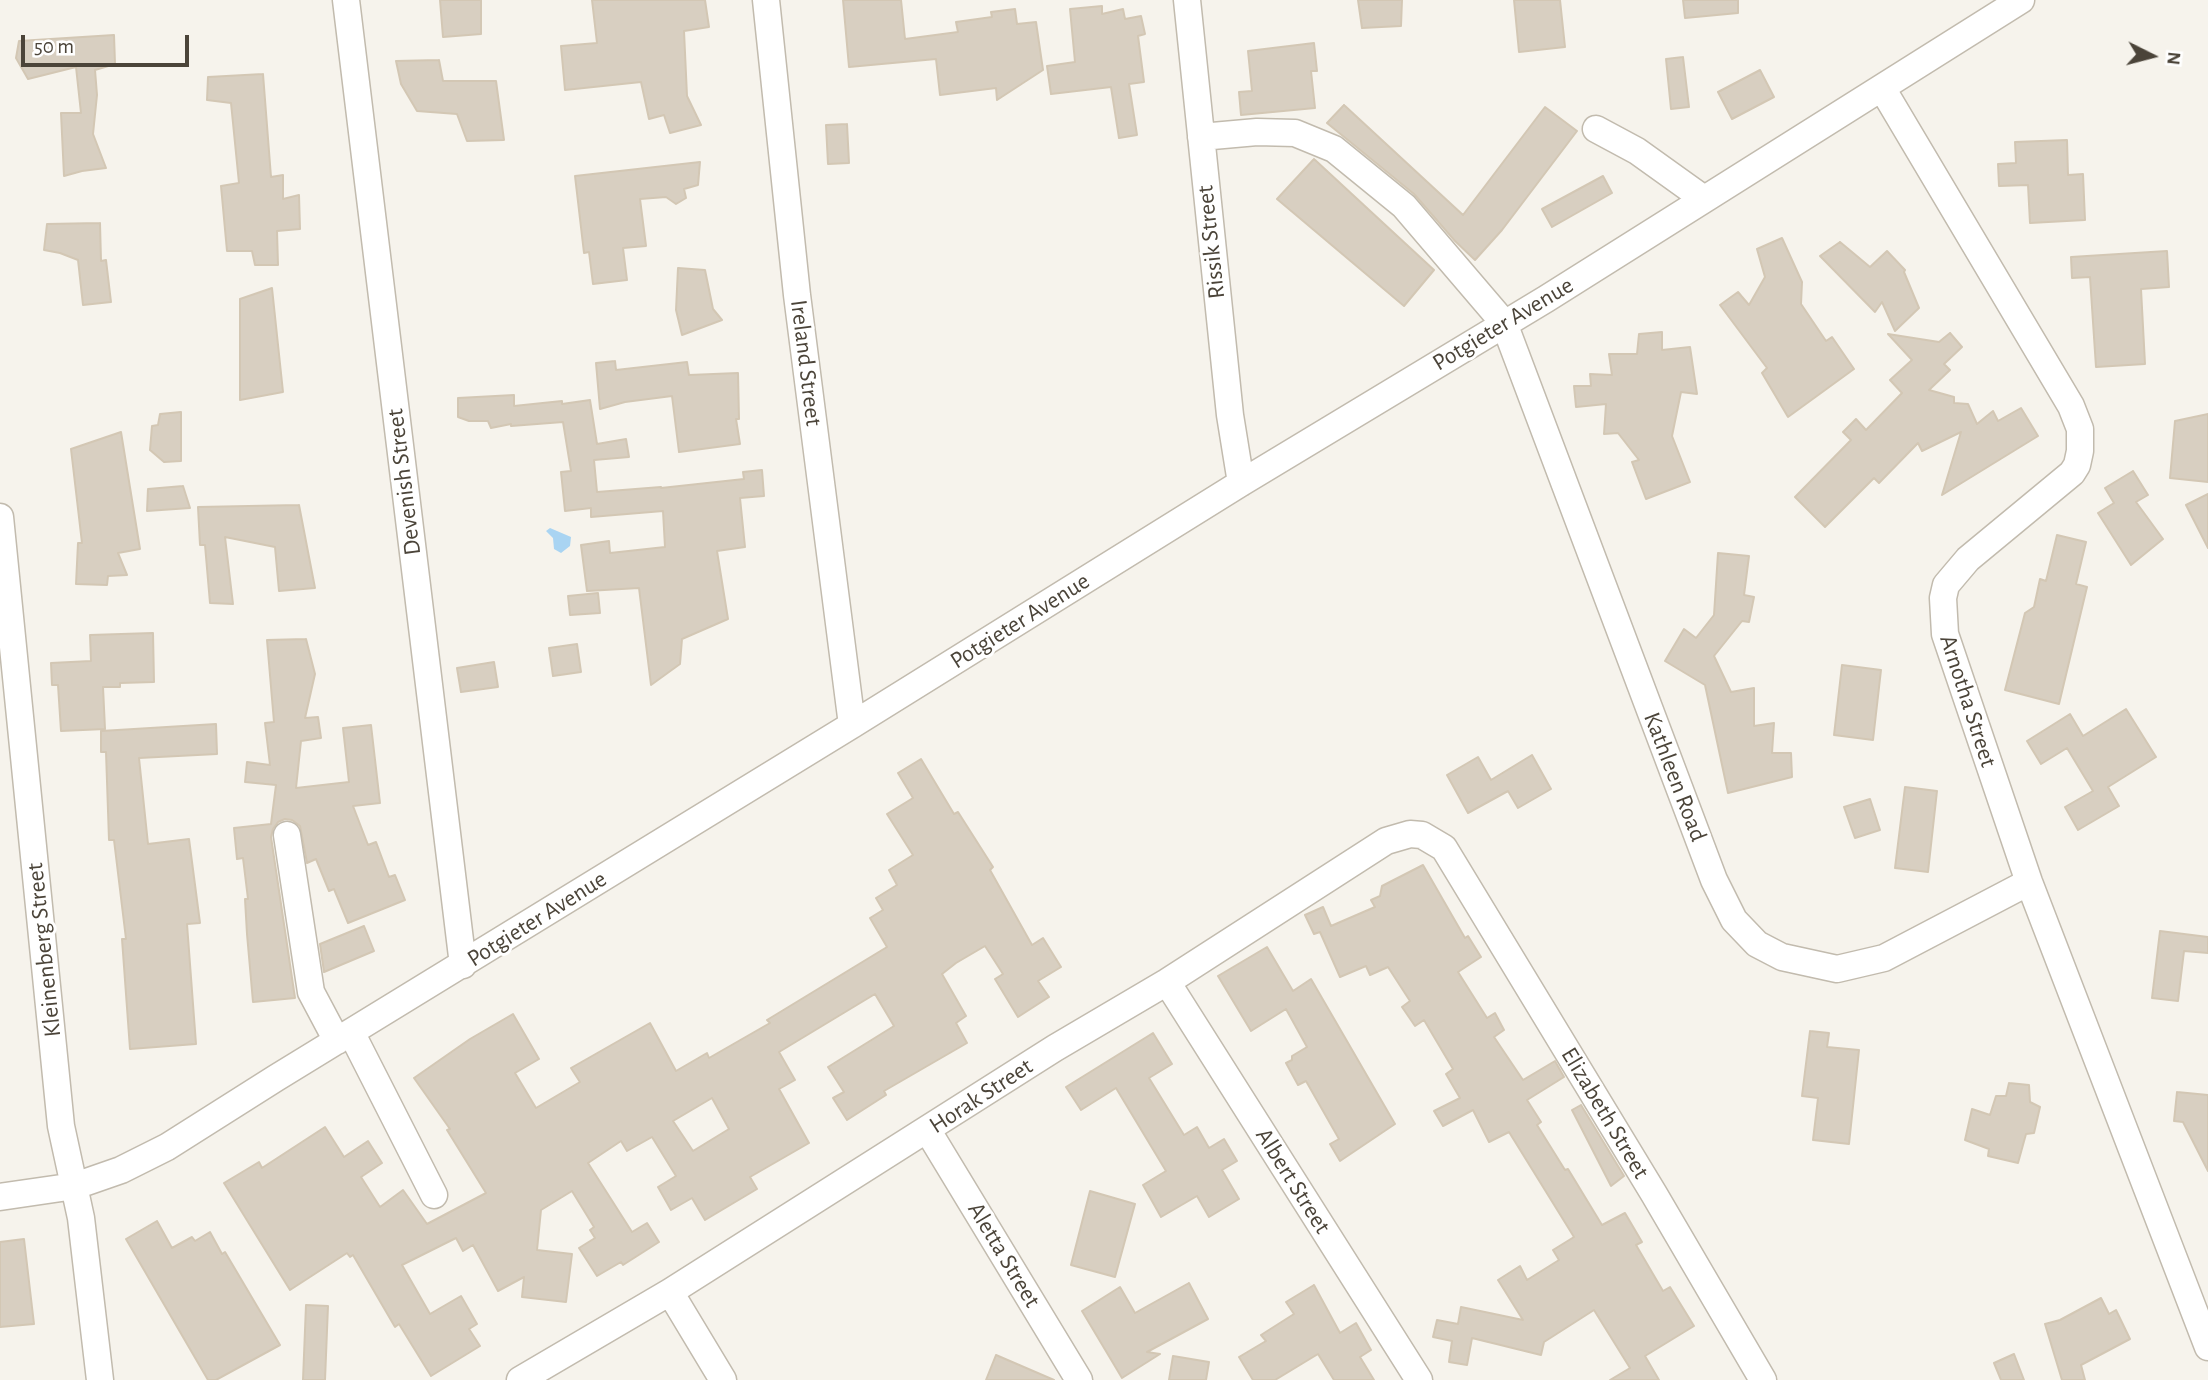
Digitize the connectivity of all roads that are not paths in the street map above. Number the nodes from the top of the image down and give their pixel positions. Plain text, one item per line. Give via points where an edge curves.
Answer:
1 (346, 0) edge
2 (765, 0) edge
3 (1187, 0) edge
4 (2021, 0) edge
5 (1882, 88) junction
6 (1596, 129) dead end
7 (1200, 137) junction
8 (1704, 199) junction
9 (1504, 323) junction
10 (1241, 483) junction
11 (0, 517) edge
12 (852, 725) junction
13 (287, 835) dead end
14 (1444, 848) joint
15 (2029, 882) junction
16 (463, 965) junction
17 (1167, 982) junction
18 (344, 1037) junction
19 (928, 1130) junction
20 (75, 1186) junction
21 (434, 1195) dead end
22 (0, 1197) edge
23 (670, 1292) junction
24 (2208, 1347) edge
25 (100, 1380) edge
26 (520, 1380) edge
27 (723, 1380) edge
28 (1079, 1380) edge
29 (1419, 1380) edge
30 (1763, 1380) edge

1 - 16 street, Devenish Street
2 - 12 street, Ireland Street
3 - 7 street, Rissik Street
4 - 5 street, Potgieter Avenue
5 - 8 street, Potgieter Avenue
5 - 15 street, Arnotha Street via 2071,406 2080,429 2075,469 1968,559 1946,585 1943,598 1949,649
6 - 8 street via 1637,150
7 - 9 street, Kathleen Road via 1295,133 1334,149 1404,206
7 - 10 street, Rissik Street
8 - 9 street, Potgieter Avenue
9 - 10 street, Potgieter Avenue
9 - 15 street, Kathleen Road via 1714,880 1734,920 1757,944 1782,957 1837,969 1884,958
10 - 12 street, Potgieter Avenue
11 - 20 street, Kleinenberg Street via 61,1126
12 - 16 street, Potgieter Avenue
13 - 18 street via 311,992
14 - 17 street, Horak Street via 1422,835 1387,841
14 - 30 street, Elizabeth Street
15 - 24 street, Arnotha Street
16 - 18 street, Potgieter Avenue
17 - 19 street, Horak Street
17 - 29 street, Albert Street
18 - 20 street, Potgieter Avenue via 167,1147
18 - 21 street via 374,1081
19 - 23 street, Horak Street
19 - 28 street, Aletta Street
20 - 22 street, Potgieter Avenue
20 - 25 street, Kleinenberg Street
23 - 26 street, Horak Street
23 - 27 street

